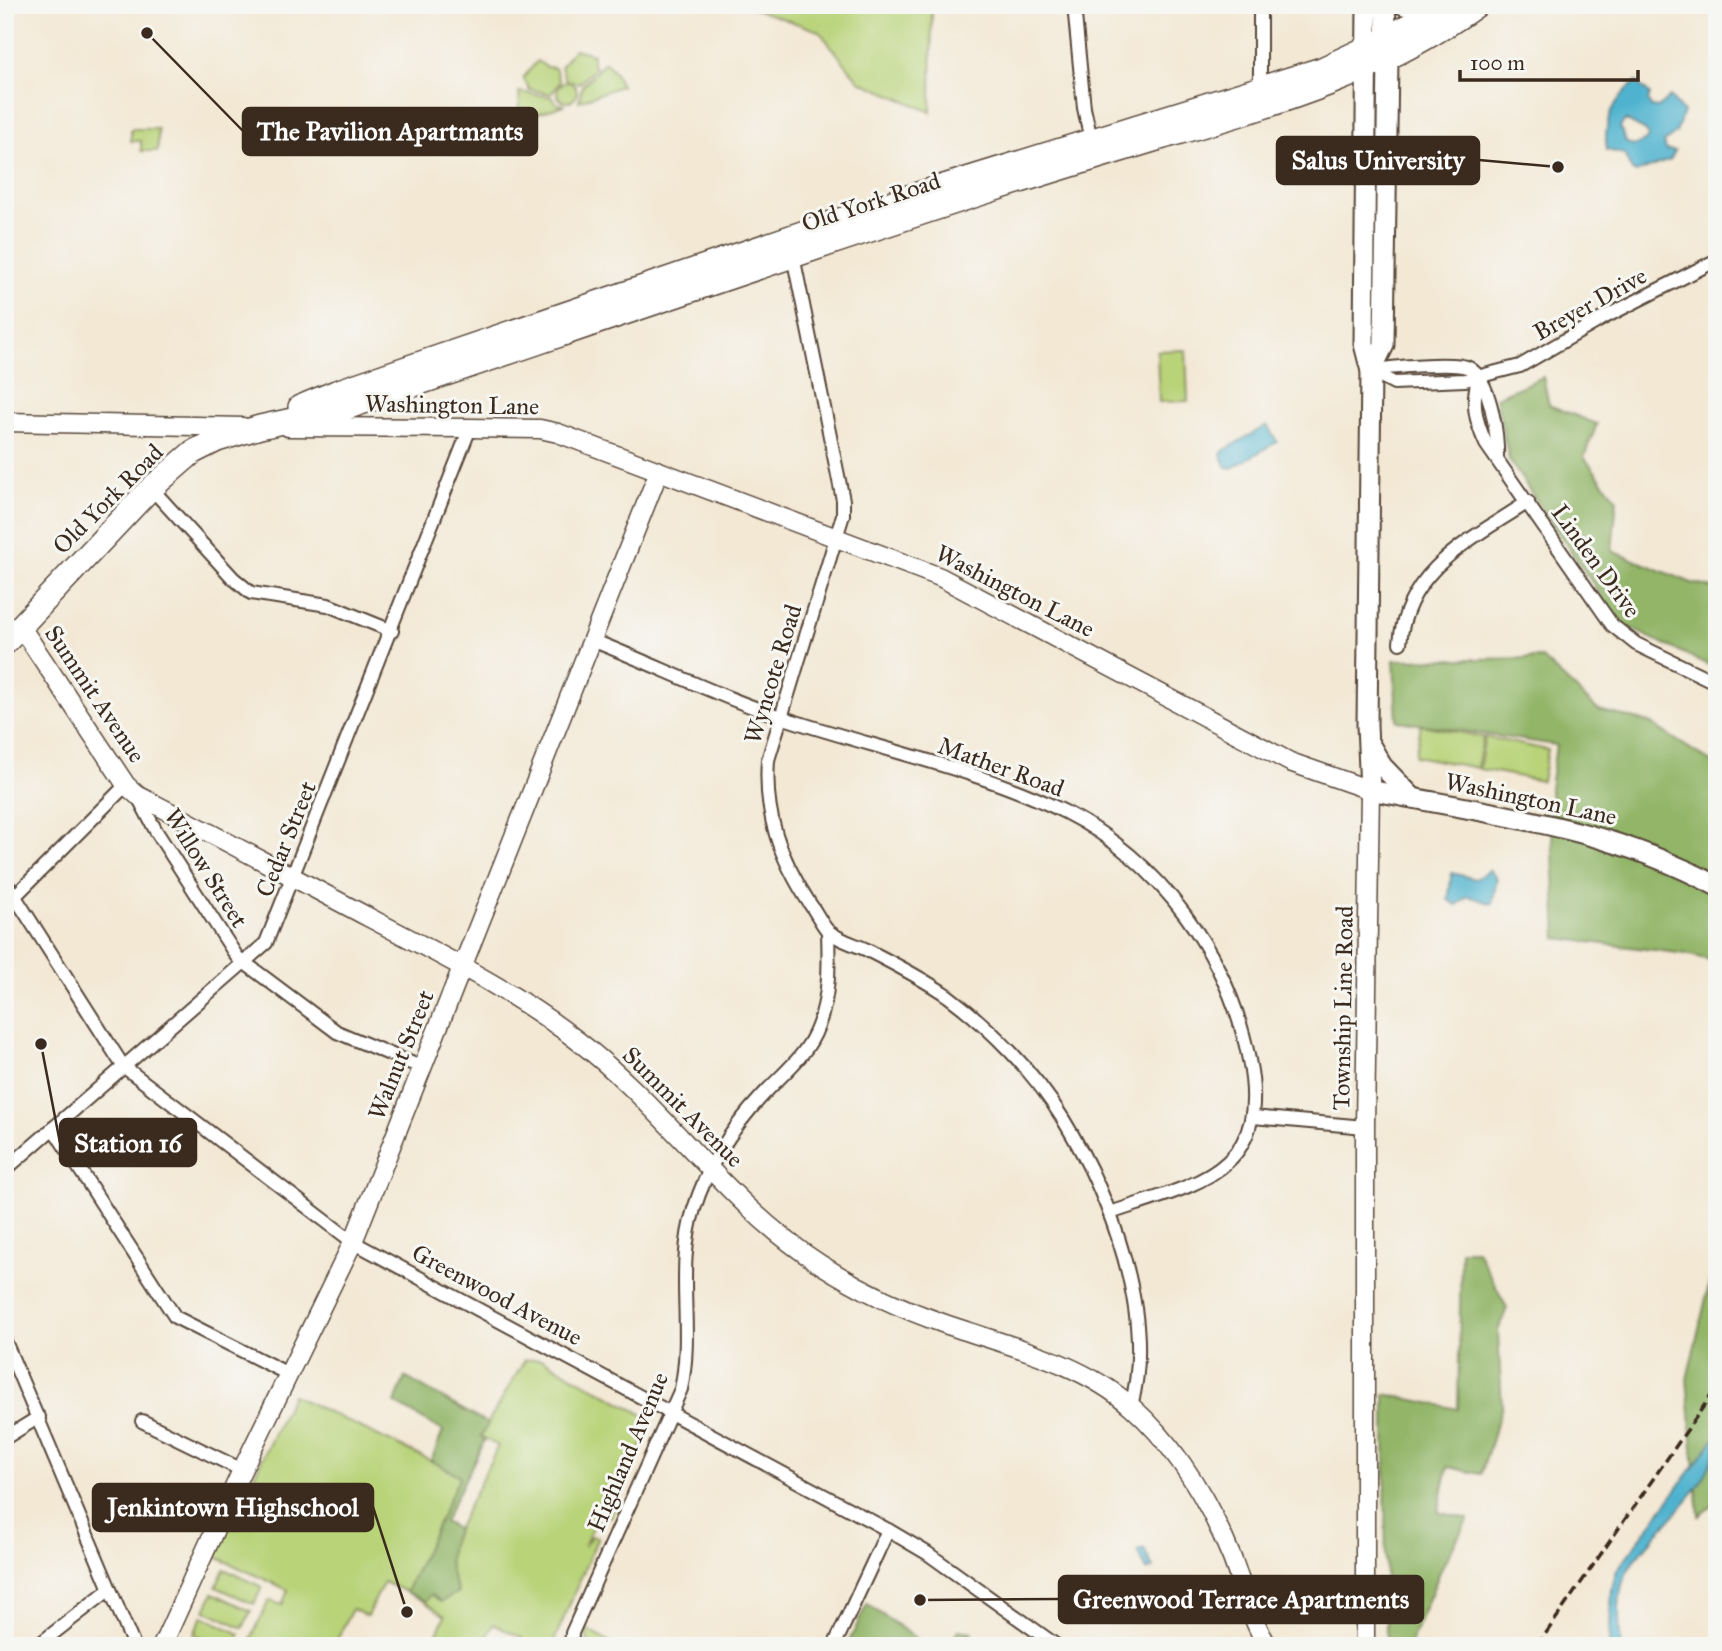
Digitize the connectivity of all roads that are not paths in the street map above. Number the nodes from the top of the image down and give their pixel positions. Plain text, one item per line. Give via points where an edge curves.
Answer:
1 (1074, 5) edge
2 (1260, 5) edge
3 (1367, 5) edge
4 (1385, 5) edge
5 (1404, 5) edge
6 (1477, 5) edge
7 (1441, 7) edge
8 (1378, 53) junction
9 (1260, 90) junction
10 (1093, 148) junction
11 (790, 246) junction
12 (1717, 260) edge
13 (1371, 370) junction
14 (1479, 376) junction
15 (5, 422) edge
16 (265, 425) junction
17 (470, 428) junction
18 (659, 471) junction
19 (151, 488) junction
20 (1528, 502) junction
21 (838, 537) junction
22 (392, 631) junction
23 (13, 635) edge
24 (594, 641) junction
25 (1400, 643) dead end
26 (1717, 683) edge
27 (781, 718) junction
28 (1367, 740) junction
29 (132, 790) junction
30 (1370, 790) junction
31 (1413, 798) junction
32 (294, 878) junction
33 (5, 881) edge
34 (1717, 886) edge
35 (10, 902) edge
36 (828, 932) junction
37 (245, 963) junction
38 (464, 967) junction
39 (123, 1066) junction
40 (423, 1068) junction
41 (1253, 1117) junction
42 (1366, 1127) junction
43 (53, 1128) junction
44 (5, 1170) edge
45 (710, 1171) junction
46 (1110, 1213) junction
47 (353, 1242) junction
48 (5, 1341) edge
49 (290, 1375) junction
50 (1131, 1406) junction
51 (673, 1412) junction
52 (38, 1417) junction
53 (142, 1421) dead end
54 (5, 1438) edge
55 (242, 1470) junction
56 (888, 1530) junction
57 (110, 1589) junction
58 (37, 1646) edge
59 (134, 1646) edge
60 (162, 1646) edge
61 (571, 1646) edge
62 (834, 1646) edge
63 (1057, 1646) edge
64 (1268, 1646) edge
65 (1366, 1646) edge

1 - 10 street via 1084,108
2 - 9 street
3 - 8 main road, Township Line Road
4 - 8 main road, Township Line Road
5 - 7 main road
6 - 8 highway, Old York Road via 1416,47
7 - 8 highway, Old York Road
8 - 9 highway, Old York Road
8 - 10 highway, Old York Road via 1261,108
8 - 13 main road, Township Line Road via 1384,345
9 - 10 highway, Old York Road
10 - 11 highway, Old York Road
11 - 16 highway, Old York Road via 336,392
11 - 21 street, Wyncote Road via 843,500
12 - 14 street, Breyer Drive via 1520,366
13 - 14 street, Breyer Drive via 1394,383
13 - 28 main road, Township Line Road
14 - 20 street, Linden Drive via 1488,393 1497,459
15 - 16 street, Washington Lane
16 - 17 street, Washington Lane
16 - 19 highway, Old York Road via 193,453
17 - 18 street, Washington Lane via 558,433
17 - 22 street, Cedar Street
18 - 21 street, Washington Lane
18 - 24 street, Walnut Street
19 - 22 street via 251,593 328,605
19 - 23 highway, Old York Road
20 - 25 street via 1428,572 1407,609
20 - 26 street, Linden Drive via 1618,631
21 - 27 street, Wyncote Road
21 - 30 street, Washington Lane via 940,577 1290,762
22 - 32 street, Cedar Street
23 - 29 street, Summit Avenue
24 - 27 street, Mather Road
24 - 38 street, Walnut Street
27 - 36 street, Wyncote Road via 768,760 770,816 791,873
27 - 41 street, Mather Road via 1026,794 1066,813 1129,854 1168,894 1216,962 1244,1035
28 - 30 main road, Township Line Road
28 - 31 main road via 1382,765
29 - 32 street, Summit Avenue
29 - 35 street
29 - 37 street, Willow Street
30 - 31 main road, Washington Lane
30 - 42 street, Township Line Road
31 - 34 main road, Washington Lane via 1603,837
32 - 37 street, Cedar Street via 266,943
32 - 38 street, Summit Avenue
33 - 35 street, Greenwood Avenue
35 - 39 street, Greenwood Avenue
36 - 45 street, Highland Avenue via 826,1003 818,1029 798,1062 737,1125
36 - 46 street via 927,983 986,1028 1063,1118
37 - 39 street, Cedar Street
37 - 40 street, Willow Street via 337,1032
38 - 40 street, Walnut Street
38 - 45 street, Summit Avenue via 542,1013 613,1069
39 - 43 street, Cedar Street
39 - 47 street, Greenwood Avenue
40 - 47 street, Walnut Street
41 - 42 street
41 - 46 street, Mather Road via 1238,1152 1220,1171
42 - 65 street, Township Line Road
43 - 44 street, Cedar Street
43 - 49 street via 175,1317
45 - 50 street, Summit Avenue via 805,1253 864,1291 1078,1372
45 - 51 street, Highland Avenue via 686,1242 687,1360
46 - 50 street via 1134,1313
47 - 49 street, Walnut Street
47 - 51 street, Greenwood Avenue
48 - 52 street
49 - 55 street, Walnut Street
50 - 64 street, Summit Avenue via 1178,1457 1207,1500
51 - 56 street, Greenwood Avenue
51 - 61 street, Highland Avenue via 572,1633
52 - 54 street
52 - 57 street
53 - 55 street
55 - 60 street, Walnut Street
56 - 62 street
56 - 63 street, Greenwood Avenue
57 - 58 street
57 - 59 street

